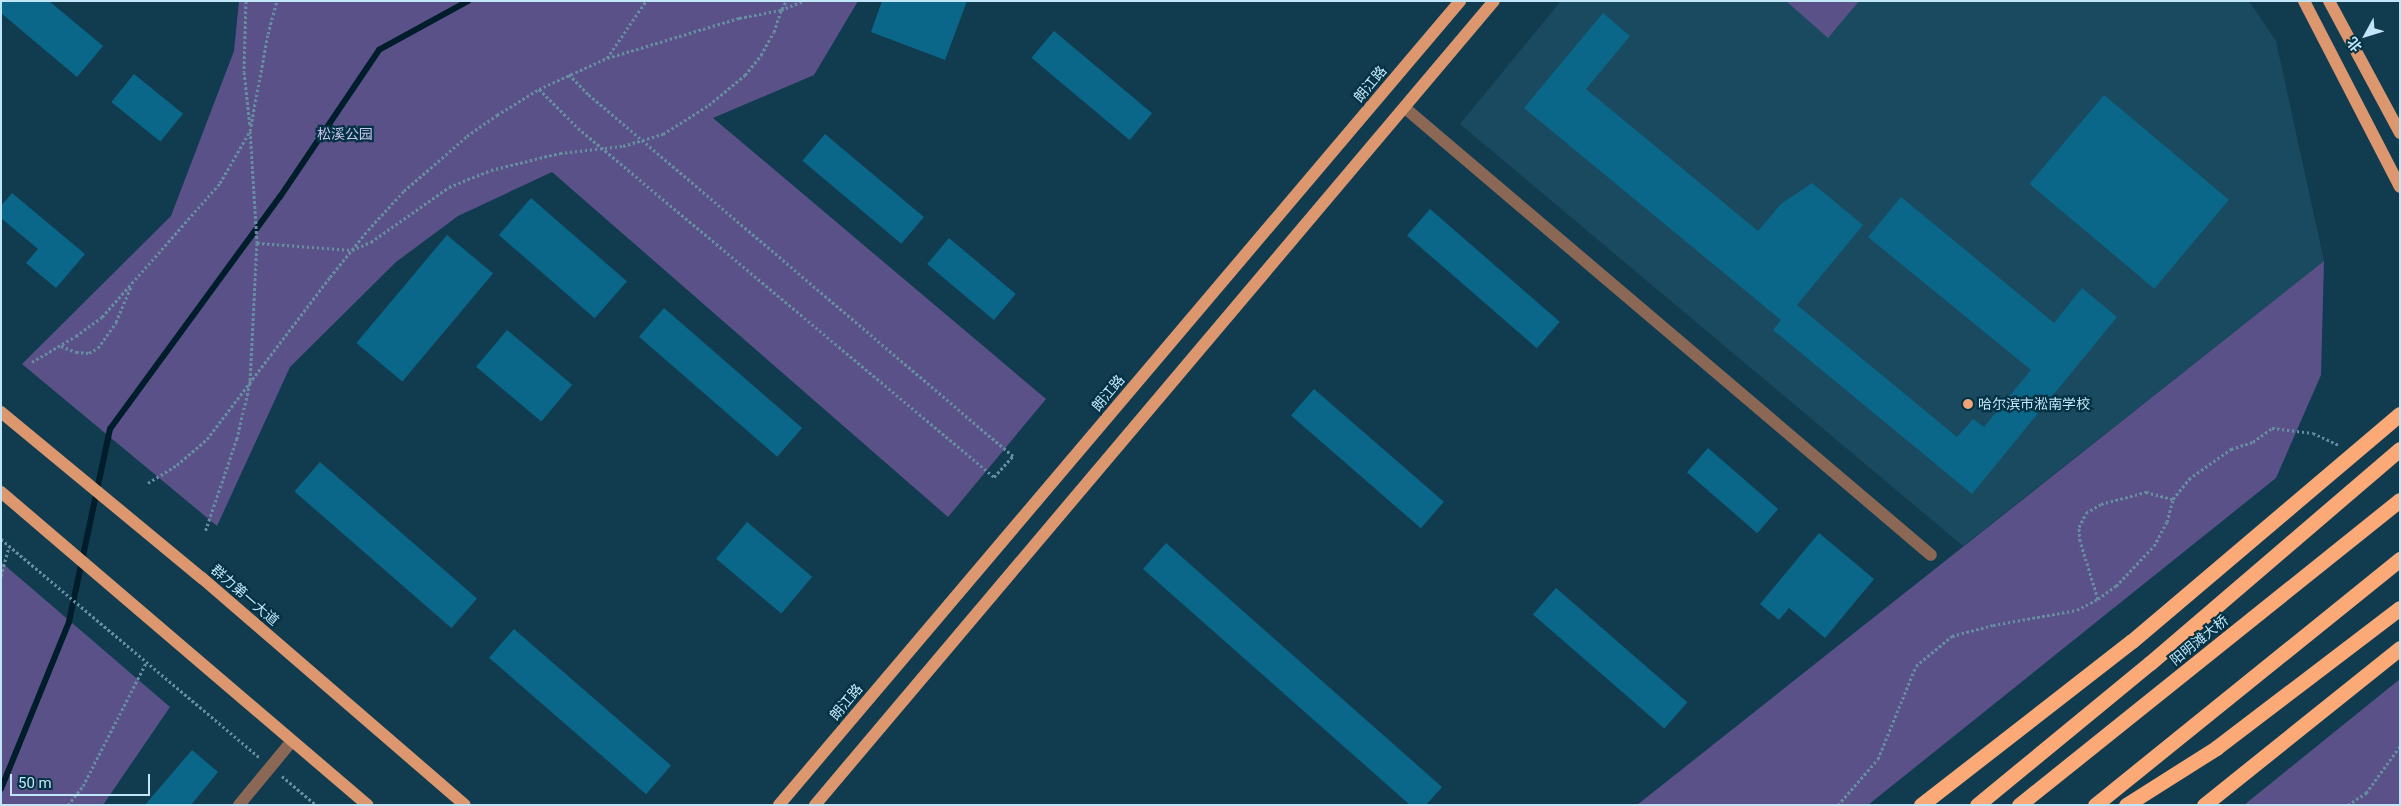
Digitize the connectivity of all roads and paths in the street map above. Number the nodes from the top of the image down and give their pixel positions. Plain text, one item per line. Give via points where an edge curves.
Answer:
1 (246, 1) edge
2 (277, 1) edge
3 (646, 1) edge
4 (786, 1) edge
5 (803, 1) edge
6 (1460, 1) edge
7 (1494, 1) edge
8 (2304, 1) edge
9 (2328, 1) edge
10 (781, 10) junction
11 (607, 58) junction
12 (569, 74) junction
13 (539, 89) junction
14 (1404, 108) junction
15 (250, 131) junction
16 (2400, 133) edge
17 (644, 142) junction
18 (604, 148) junction
19 (2400, 187) edge
20 (257, 243) junction
21 (352, 250) junction
22 (133, 283) junction
23 (61, 346) junction
24 (32, 362) dead end
25 (250, 383) junction
26 (1, 412) edge
27 (2400, 414) edge
28 (2400, 449) edge
29 (2354, 452) junction
30 (148, 483) dead end
31 (1, 492) edge
32 (2174, 499) junction
33 (2400, 500) edge
34 (205, 532) dead end
35 (1, 540) edge
36 (9, 546) junction
37 (1931, 555) dead end
38 (2400, 559) edge
39 (1, 576) edge
40 (2098, 598) junction
41 (2400, 608) edge
42 (2400, 648) edge
43 (146, 663) junction
44 (292, 741) junction
45 (2400, 746) edge
46 (271, 767) junction
47 (68, 805) edge
48 (239, 805) edge
49 (316, 805) edge
50 (368, 805) edge
51 (465, 805) edge
52 (779, 805) edge
53 (815, 805) edge
54 (1838, 805) edge
55 (1921, 805) edge
56 (1977, 805) edge
57 (2018, 805) edge
58 (2095, 805) edge
59 (2126, 805) edge
60 (2204, 805) edge
61 (2348, 805) edge

1 - 15 path via 244,72
2 - 15 path
3 - 11 path
4 - 10 path
5 - 10 path
6 - 52 main road, 朗江路
7 - 14 main road
8 - 19 main road
9 - 16 main road
10 - 11 path via 739,18
10 - 17 path via 774,32 745,75 681,124
11 - 12 path
12 - 13 path
12 - 17 path
13 - 18 path via 578,128
13 - 21 path via 468,136 404,191
14 - 37 street
14 - 53 main road
15 - 20 path
15 - 22 path via 220,183
17 - 18 path
17 - 18 path via 1013,456 994,477
18 - 21 path via 560,152 491,170 449,187 370,242
20 - 21 path
20 - 25 path
21 - 25 path
22 - 23 path via 91,327
22 - 23 path via 116,322 98,348 89,353
23 - 24 path
25 - 30 path via 207,439 177,465
25 - 34 path via 237,438
26 - 51 main road, 群力第一大道 via 202,578
27 - 29 highway
28 - 56 highway via 2150,663
29 - 32 path via 2312,433 2272,428 2252,442 2231,449 2189,479
29 - 55 highway via 2132,641
31 - 44 main road
32 - 40 path via 2167,522 2154,546 2116,586
32 - 40 path via 2146,492 2101,504 2086,512 2079,527 2080,541
33 - 57 highway, 阳明滩大桥
35 - 36 path
36 - 39 path
36 - 43 path
38 - 58 highway
40 - 54 path via 2077,610 1952,636 1916,666 1878,759
41 - 59 highway via 2216,748
42 - 60 highway
43 - 46 path
43 - 47 path via 83,786
44 - 46 street
44 - 50 main road
45 - 61 path via 2366,793
46 - 48 street
46 - 49 path

